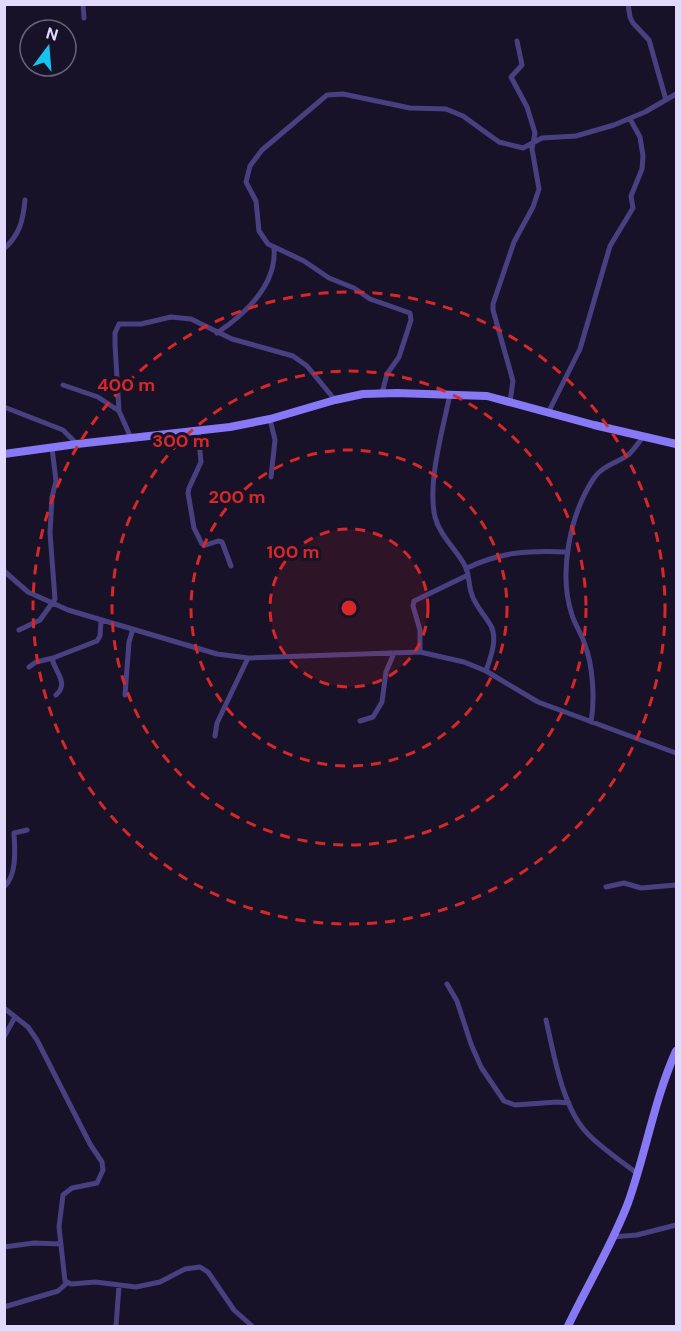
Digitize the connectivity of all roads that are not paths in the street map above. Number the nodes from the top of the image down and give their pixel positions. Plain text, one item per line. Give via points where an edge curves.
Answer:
1 (83, 4) edge
2 (628, 4) edge
3 (84, 18) dead end
4 (517, 42) dead end
5 (676, 94) edge
6 (666, 100) junction
7 (630, 118) junction
8 (533, 144) junction
9 (25, 200) dead end
10 (274, 248) junction
11 (4, 249) edge
12 (283, 252) junction
13 (275, 257) junction
14 (229, 325) junction
15 (217, 333) junction
16 (232, 339) junction
17 (63, 385) dead end
18 (382, 393) junction
19 (450, 394) junction
20 (335, 400) junction
21 (510, 402) junction
22 (4, 407) edge
23 (119, 411) junction
24 (548, 413) junction
25 (270, 418) junction
26 (198, 432) junction
27 (643, 437) junction
28 (131, 438) junction
29 (77, 444) junction
30 (676, 444) edge
31 (52, 448) junction
32 (4, 454) edge
33 (271, 477) dead end
34 (567, 552) junction
35 (231, 566) dead end
36 (467, 568) junction
37 (4, 571) edge
38 (468, 575) junction
39 (51, 603) junction
40 (101, 622) junction
41 (133, 629) junction
42 (19, 630) dead end
43 (420, 652) junction
44 (393, 653) junction
45 (53, 658) junction
46 (248, 658) junction
47 (29, 667) dead end
48 (486, 671) junction
49 (56, 695) dead end
50 (125, 695) dead end
51 (360, 722) dead end
52 (591, 722) junction
53 (215, 736) dead end
54 (676, 753) edge
55 (27, 830) dead end
56 (676, 885) edge
57 (4, 887) edge
58 (606, 887) dead end
59 (447, 984) dead end
60 (4, 1008) edge
61 (15, 1017) junction
62 (546, 1020) dead end
63 (4, 1037) edge
64 (676, 1051) edge
65 (569, 1103) junction
66 (638, 1174) junction
67 (676, 1225) edge
68 (612, 1237) junction
69 (61, 1244) junction
70 (4, 1247) edge
71 (68, 1283) junction
72 (119, 1286) junction
73 (4, 1307) edge
74 (116, 1326) edge
75 (252, 1326) edge
76 (568, 1326) edge

1 - 3 street
2 - 6 street via 633,23 649,40
4 - 8 street via 522,65 512,77 527,107 535,133
5 - 6 street
6 - 7 street
7 - 8 street via 576,136 542,138
7 - 24 street via 644,156 631,196 633,208 610,246 580,349
8 - 10 street via 523,148 499,142 463,116 446,109 410,108 343,94 327,95 262,150 250,166 246,182 257,207 259,231
8 - 21 street via 538,196 514,242 493,304 513,381
9 - 11 street via 19,231
10 - 12 street
10 - 13 street
12 - 13 street
12 - 18 street via 370,299 410,313 399,357 385,379
13 - 14 street via 253,303
14 - 15 street
14 - 16 street
15 - 16 street
15 - 23 street via 182,317 119,324 115,345
16 - 20 street via 293,356 307,366
17 - 23 street via 98,397
18 - 19 street
18 - 20 street
19 - 21 street
19 - 36 street via 437,455 435,514 438,526
20 - 25 street
21 - 24 street
22 - 29 street via 63,429
23 - 28 street
24 - 27 street
25 - 26 street
25 - 33 street via 275,440
26 - 28 street
26 - 35 street via 201,462 188,493 194,528 202,544 222,542
27 - 30 street
27 - 34 street via 627,456 595,477 579,507
28 - 29 street
29 - 31 street
31 - 32 street
31 - 39 street via 56,482 50,532 55,595
34 - 36 street via 507,553
34 - 52 street via 572,615 589,662 594,701
36 - 38 street
37 - 39 street via 28,592
38 - 43 street via 414,601
38 - 48 street via 471,594 492,627 491,657
39 - 40 street
39 - 42 street via 40,620
40 - 41 street
40 - 45 street via 97,641
41 - 46 street via 217,654
41 - 50 street
43 - 44 street
43 - 48 street
44 - 46 street
44 - 51 street via 382,702 373,717
45 - 47 street
45 - 49 street via 62,686
46 - 53 street via 217,723
48 - 52 street via 538,702
52 - 54 street
55 - 57 street via 14,833 10,883
56 - 58 street via 641,888 624,883
59 - 65 street via 481,1066 504,1101 515,1105
60 - 61 street
61 - 63 street
61 - 69 street via 37,1040 102,1162 97,1183 72,1188 63,1195
62 - 65 street
64 - 66 street via 655,1108
65 - 66 street via 587,1133
66 - 68 street
67 - 68 street
68 - 76 street
69 - 70 street
69 - 71 street
71 - 72 street
71 - 73 street via 58,1291
72 - 74 street
72 - 75 street via 151,1285 185,1269 200,1267

